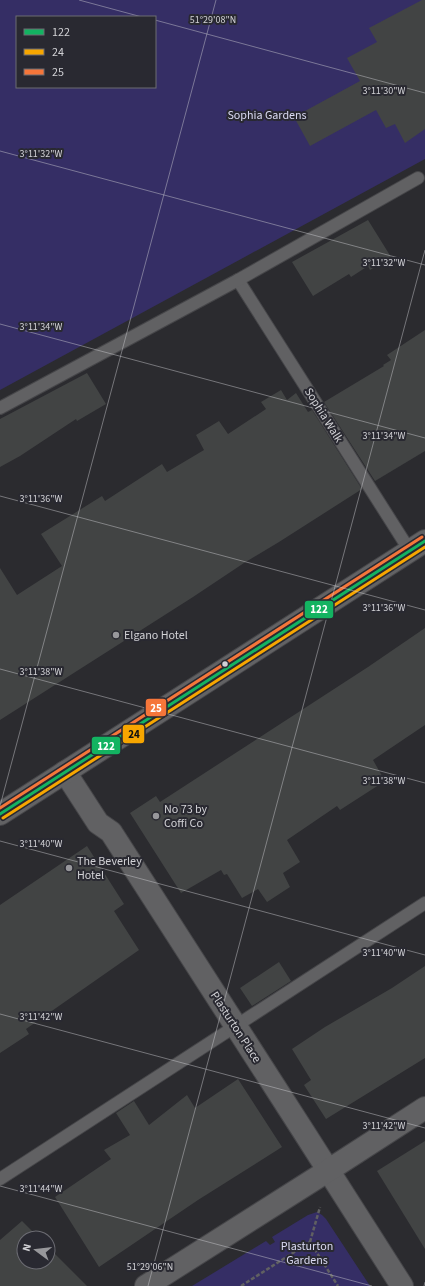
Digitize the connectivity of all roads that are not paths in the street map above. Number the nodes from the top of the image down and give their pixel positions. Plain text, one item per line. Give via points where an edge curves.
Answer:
1 (418, 178) dead end
2 (238, 280) junction
3 (0, 408) edge
4 (418, 546) edge
5 (66, 772) junction
6 (0, 814) edge
7 (425, 903) edge
8 (236, 1026) junction
9 (425, 1108) edge
10 (329, 1170) junction
11 (0, 1179) edge
12 (146, 1286) edge
13 (402, 1286) edge

1 - 2 lane
2 - 3 lane
2 - 4 lane, Sophia Walk
4 - 5 main road
5 - 6 main road
5 - 8 street, Plasturton Place via 98,823 111,832
7 - 8 lane
8 - 10 street, Plasturton Place
8 - 11 lane
9 - 10 street
10 - 12 street
10 - 13 street, Plasturton Place

